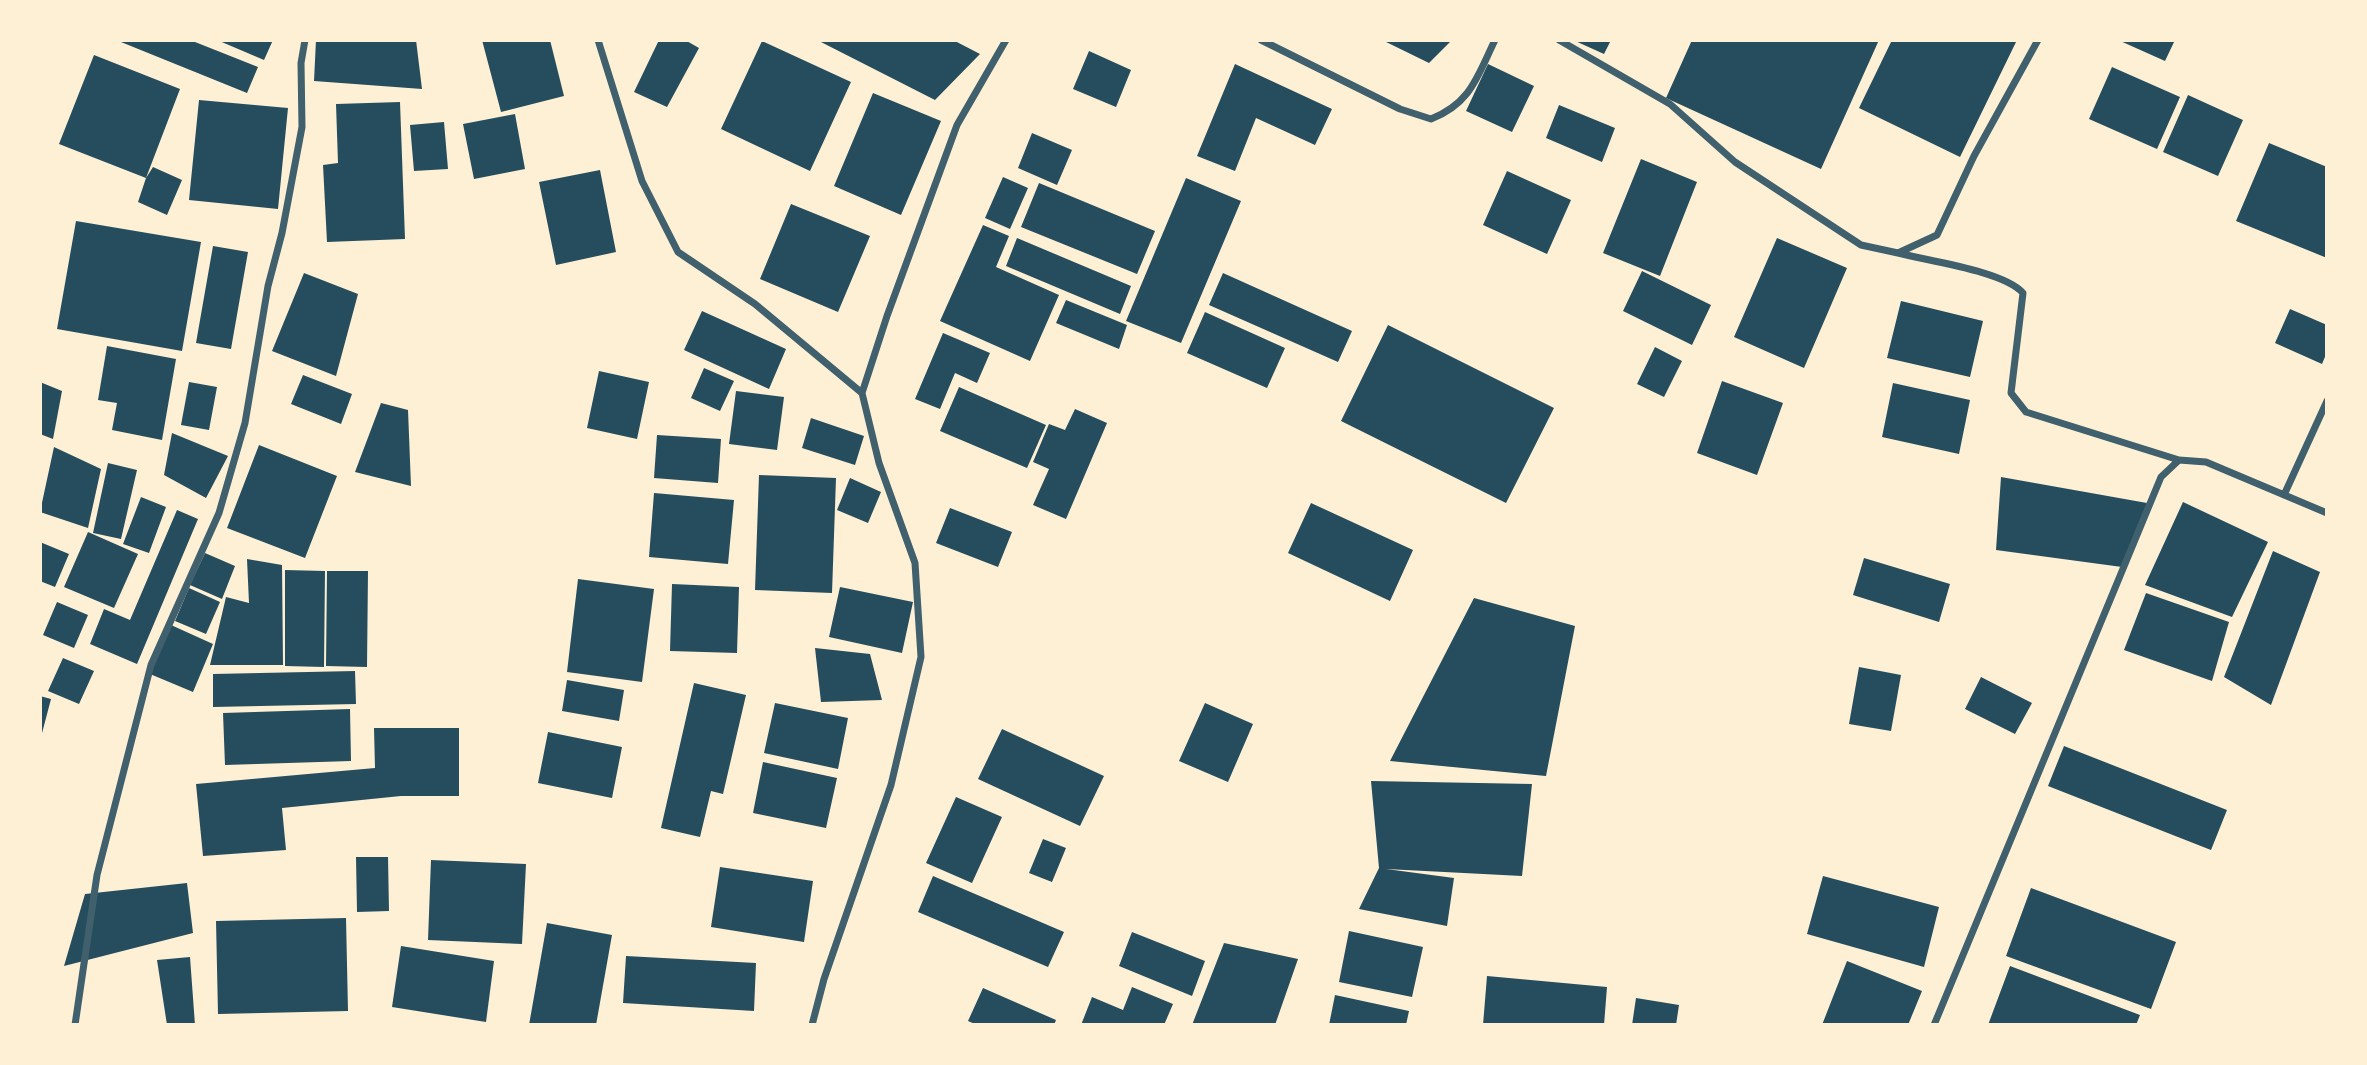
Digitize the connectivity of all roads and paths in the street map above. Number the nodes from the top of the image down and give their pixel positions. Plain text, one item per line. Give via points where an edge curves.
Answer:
1 (305, 40) edge
2 (598, 40) edge
3 (1006, 40) edge
4 (1261, 40) edge
5 (1495, 40) edge
6 (1559, 40) edge
7 (2038, 40) edge
8 (1898, 253) junction
9 (862, 393) junction
10 (2327, 401) edge
11 (2179, 460) junction
12 (2284, 495) junction
13 (2327, 513) edge
14 (75, 1025) edge
15 (812, 1025) edge
16 (1934, 1025) edge

1 - 14 street via 302,127 245,423 219,513 151,665 97,875
2 - 9 street via 642,181 678,253 755,304
3 - 9 street via 957,125
4 - 5 street via 1400,109 1431,119 1466,98
6 - 8 street via 1670,104 1735,162 1802,208 1861,245
7 - 8 street via 1937,235
8 - 11 street via 1995,278 2016,285 2023,293 2011,393 2026,412
9 - 15 street via 879,463 915,564 921,657 891,785
10 - 12 street
11 - 12 street via 2206,462
11 - 16 street via 2161,477
12 - 13 street

